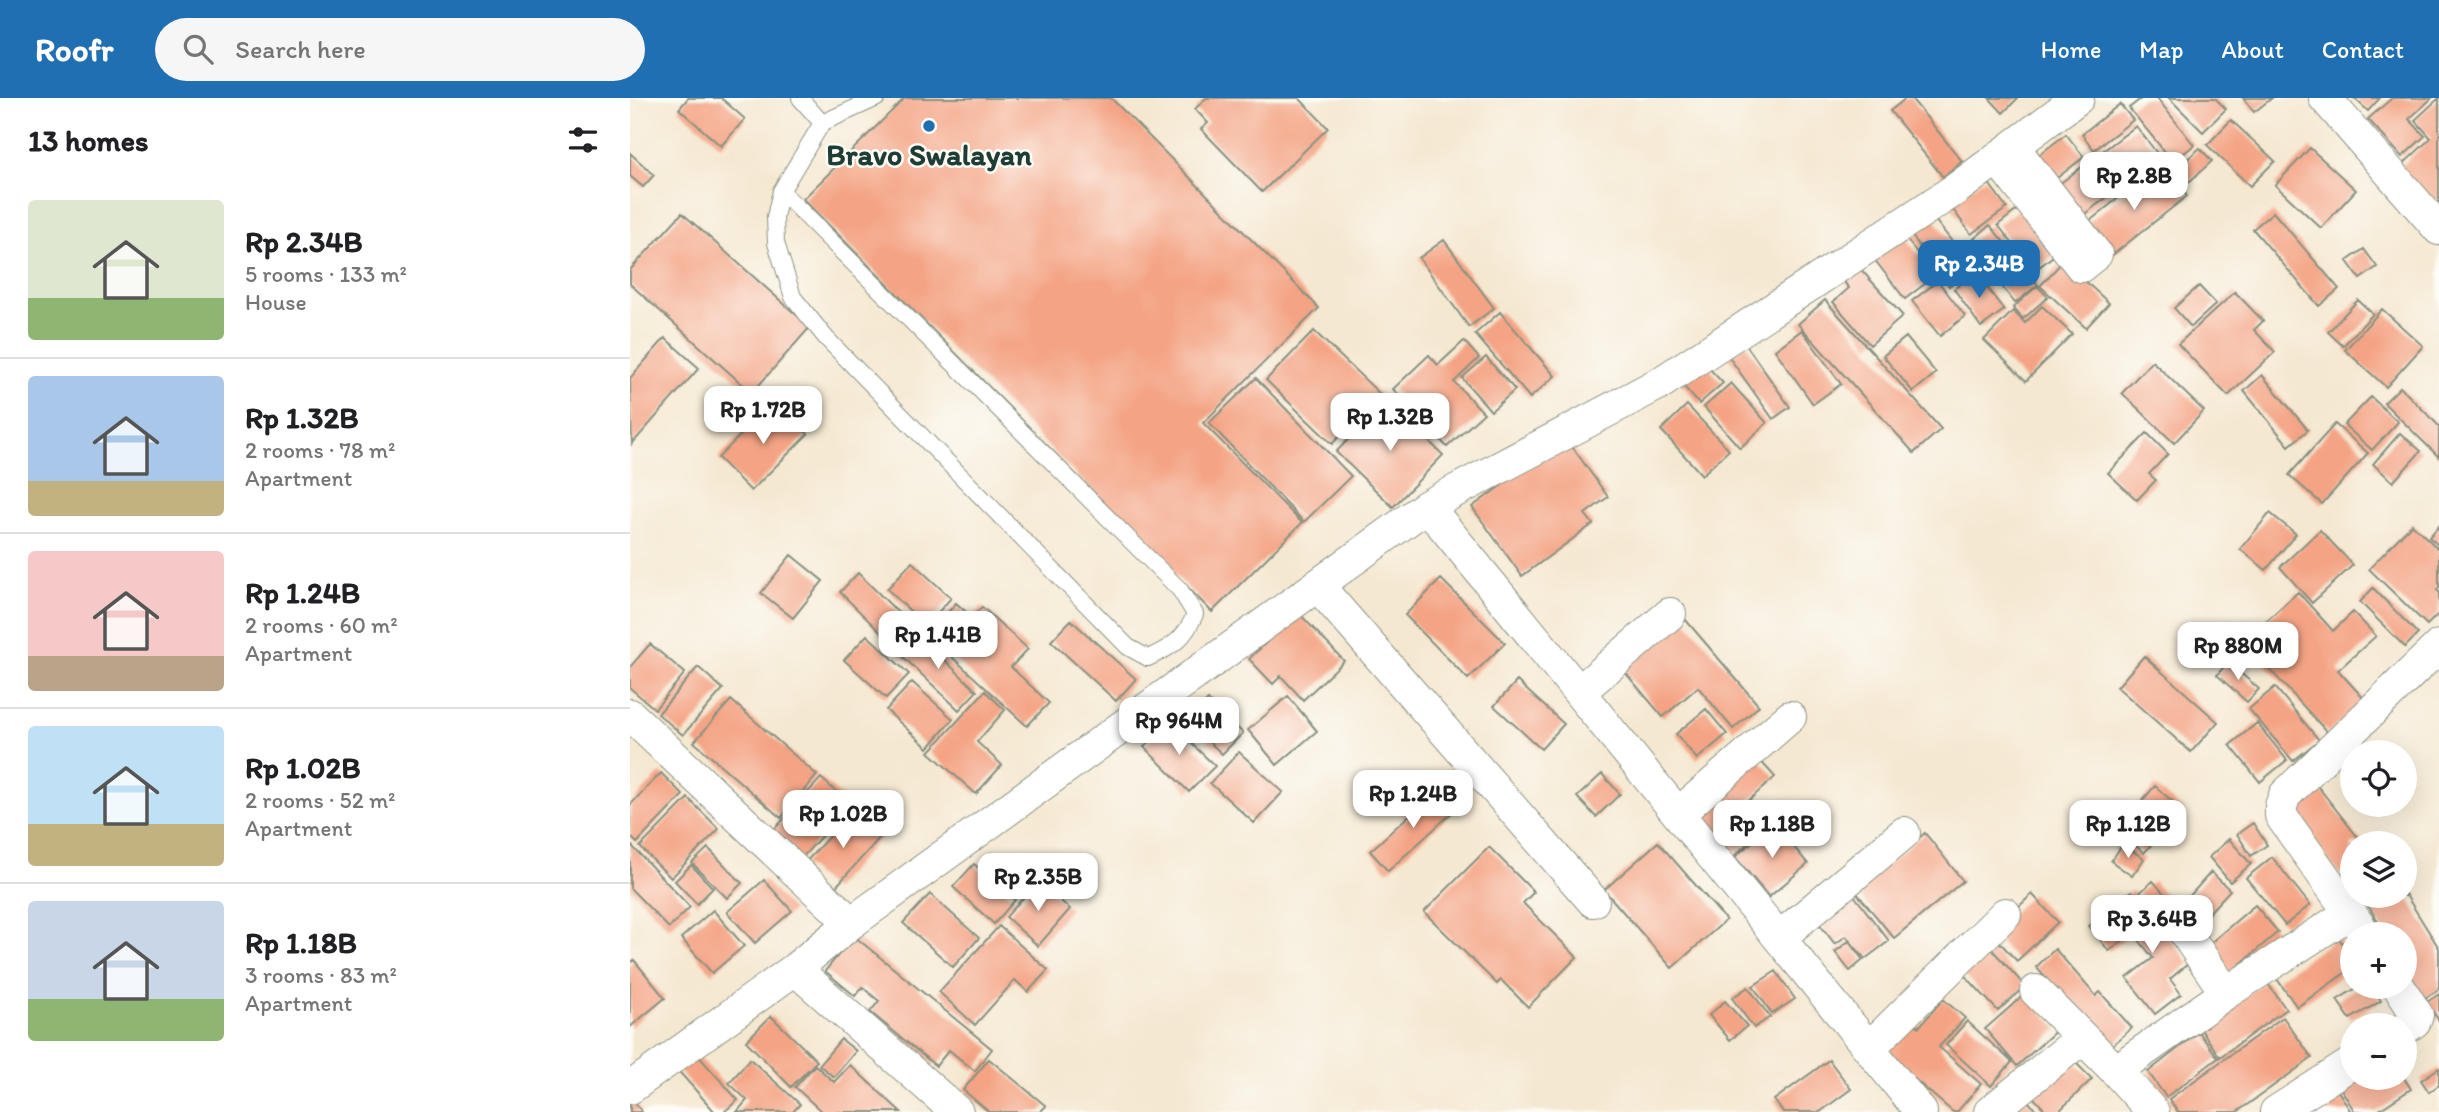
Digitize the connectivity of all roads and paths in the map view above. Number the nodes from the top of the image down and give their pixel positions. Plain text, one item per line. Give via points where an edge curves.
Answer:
1 (800, 98) edge
2 (877, 98) edge
3 (2078, 98) edge
4 (2325, 98) edge
5 (822, 124) junction
6 (781, 191) junction
7 (2439, 229) edge
8 (1427, 506) junction
9 (1318, 586) junction
10 (1670, 614) dead end
11 (2439, 646) edge
12 (1579, 692) junction
13 (630, 715) edge
14 (1790, 717) dead end
15 (1678, 814) junction
16 (1903, 833) dead end
17 (1593, 901) dead end
18 (2171, 912) dead end
19 (2005, 914) dead end
20 (2356, 922) edge
21 (851, 923) junction
22 (2340, 933) edge
23 (1779, 938) junction
24 (795, 969) junction
25 (2036, 991) dead end
26 (2226, 993) junction
27 (2082, 1038) junction
28 (1869, 1048) junction
29 (2340, 1071) edge
30 (2117, 1072) junction
31 (630, 1088) edge
32 (957, 1112) edge
33 (1921, 1112) edge
34 (1990, 1112) edge
35 (2153, 1112) edge
36 (2276, 1112) edge

1 - 5 lane
2 - 5 lane
3 - 8 street via 1955,189 1662,382
4 - 7 street
5 - 6 lane
6 - 6 lane via 1180,590 1195,614 1171,648 1148,658 1128,647 826,338 793,298 776,243
8 - 9 street
8 - 12 street
9 - 17 street
9 - 21 street
10 - 12 street
11 - 20 street via 2286,795 2281,806 2281,816
12 - 15 street
13 - 21 street
14 - 15 street
15 - 23 street
16 - 23 street
18 - 26 street
19 - 28 street
21 - 24 street
22 - 26 street
23 - 28 street
24 - 31 street
24 - 32 street
25 - 27 street
26 - 30 street
27 - 30 street
27 - 34 street
28 - 33 street
29 - 36 street
30 - 35 street

